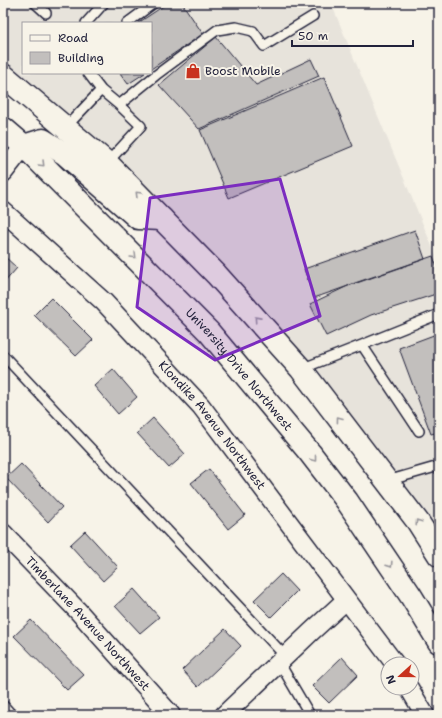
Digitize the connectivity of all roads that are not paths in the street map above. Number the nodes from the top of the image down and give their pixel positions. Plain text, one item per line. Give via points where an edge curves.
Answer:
1 (35, 3) edge
2 (104, 3) edge
3 (154, 3) edge
4 (46, 13) dead end
5 (312, 16) dead end
6 (87, 22) edge
7 (128, 22) edge
8 (89, 74) edge
9 (3, 75) edge
10 (101, 90) junction
11 (119, 105) junction
12 (3, 128) edge
13 (65, 128) junction
14 (24, 146) junction
15 (107, 163) junction
16 (3, 173) edge
17 (3, 211) edge
18 (162, 219) junction
19 (439, 314) edge
20 (362, 344) junction
21 (3, 355) edge
22 (301, 369) junction
23 (419, 432) dead end
24 (439, 466) edge
25 (387, 480) junction
26 (3, 533) edge
27 (439, 555) edge
28 (346, 600) junction
29 (439, 642) edge
30 (388, 656) edge
31 (282, 659) junction
32 (414, 696) edge
33 (3, 705) edge
34 (12, 715) edge
35 (171, 715) edge
36 (224, 715) edge
37 (310, 715) edge
38 (425, 715) edge

1 - 4 lane
2 - 6 lane
3 - 7 lane
5 - 11 lane via 264,46 253,31 236,27 217,30
8 - 10 lane
9 - 13 highway
10 - 11 lane
10 - 13 lane
11 - 15 lane via 141,126
12 - 14 highway, University Drive Northwest
13 - 15 highway
14 - 16 street
14 - 18 highway via 43,140 65,154 138,218
14 -> 29 highway, University Drive Northwest via 214,338 347,501
18 -> 15 highway
17 - 28 street, Klondike Avenue Northwest via 104,302 201,406
22 -> 18 highway via 216,274
19 - 20 lane
20 - 22 lane
20 - 23 lane
21 - 31 lane
25 -> 22 highway
24 - 25 lane
27 -> 25 highway
26 - 35 street, Timberlane Avenue Northwest via 78,611
28 - 30 street, Klondike Avenue Northwest
28 - 31 street
31 - 36 street
31 - 37 lane
32 - 38 street
33 - 34 lane

